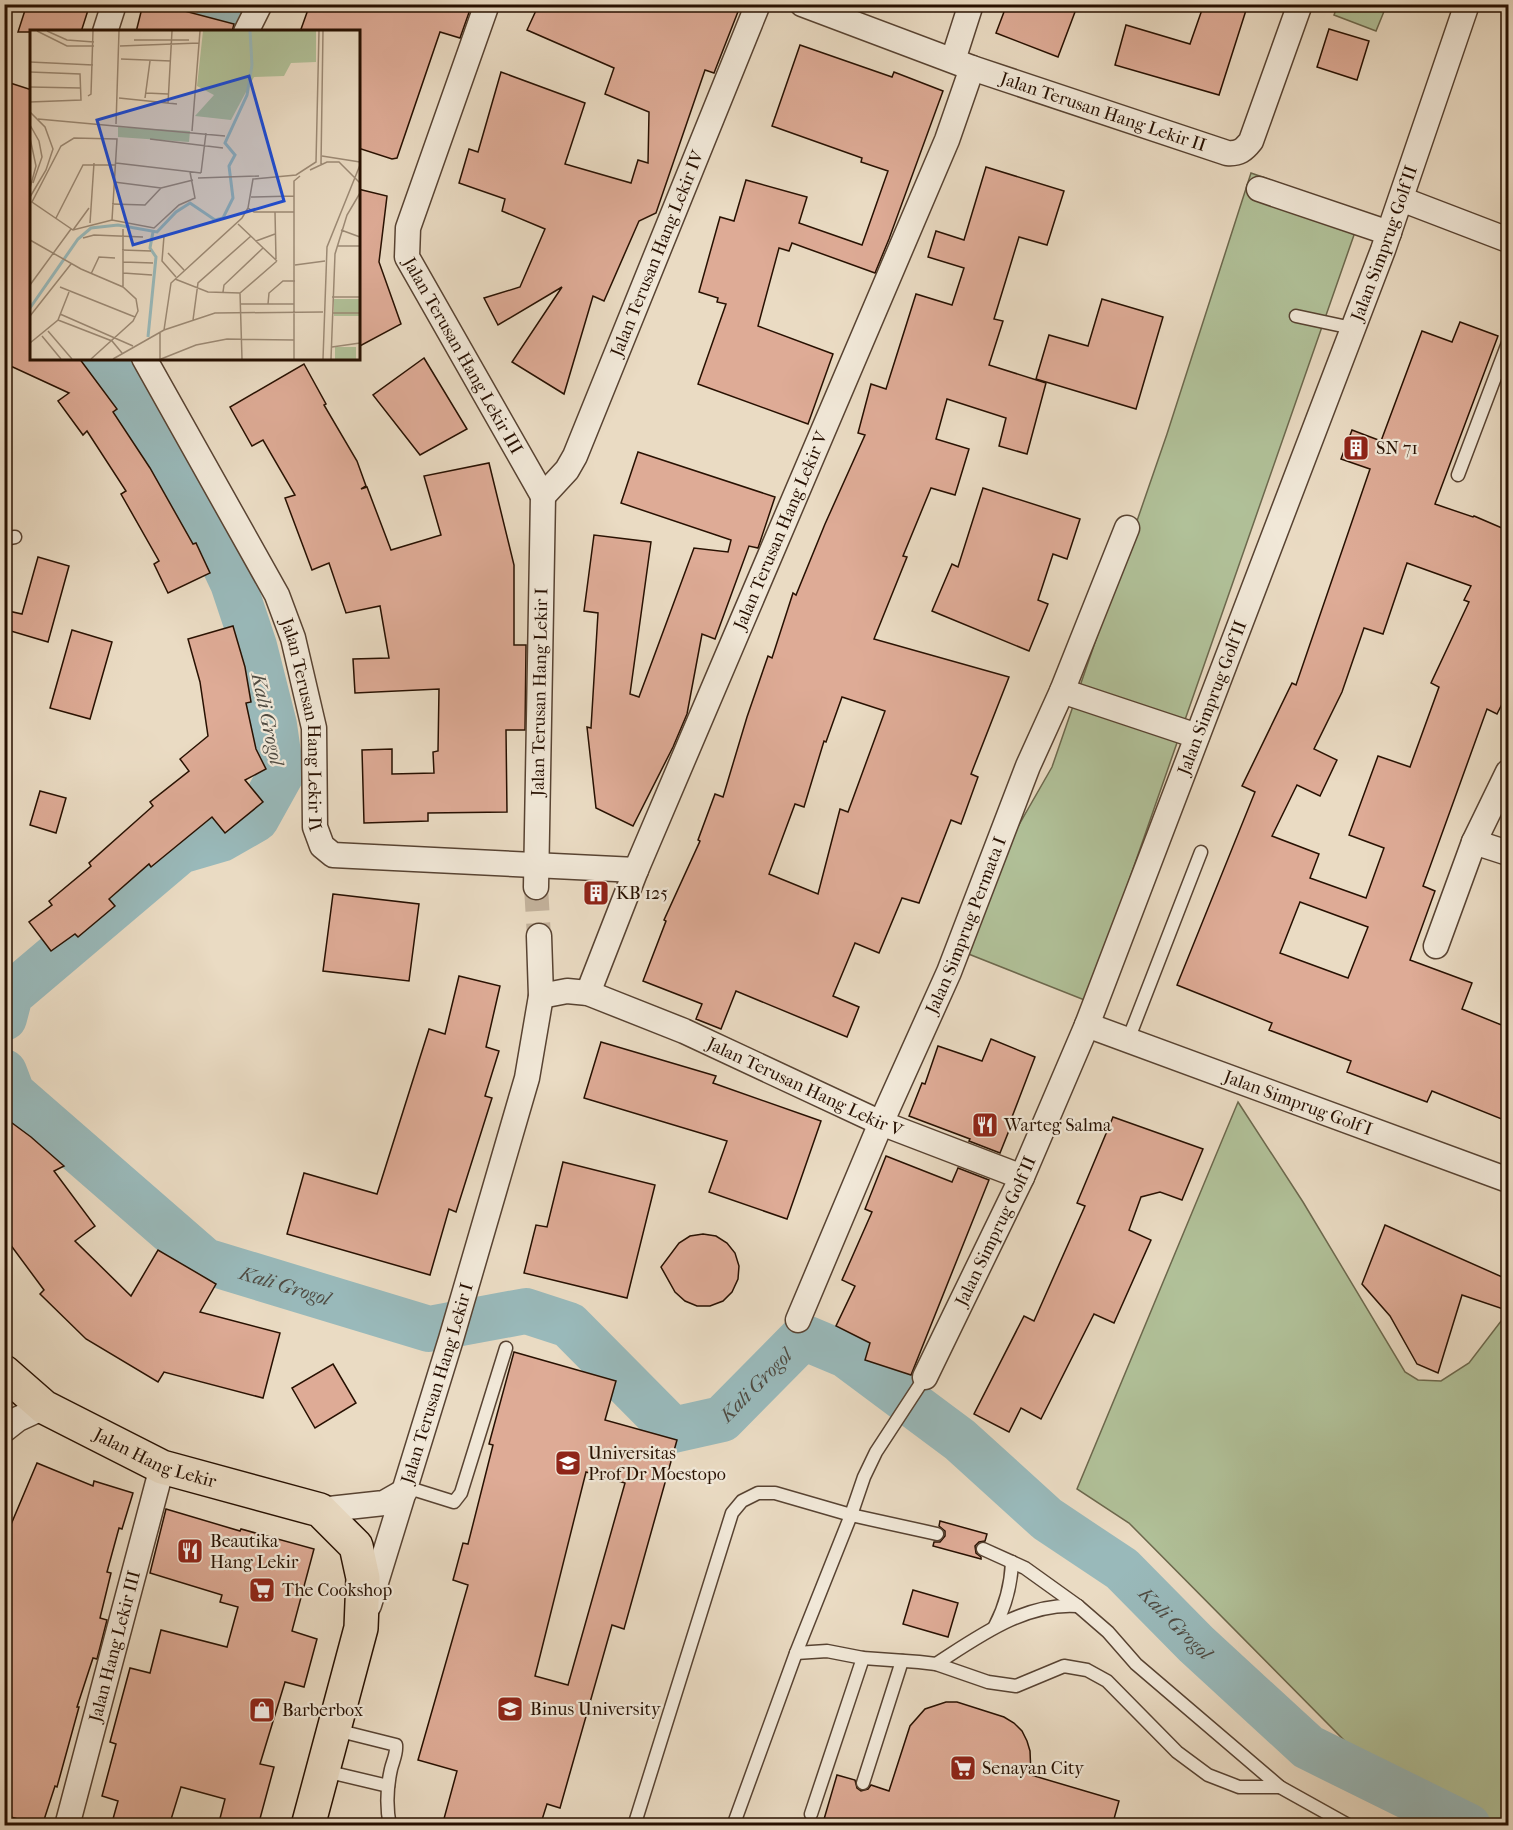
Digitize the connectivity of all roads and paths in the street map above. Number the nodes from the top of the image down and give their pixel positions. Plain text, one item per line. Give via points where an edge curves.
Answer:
1 (114, 4) edge
2 (260, 4) edge
3 (487, 4) edge
4 (758, 4) edge
5 (802, 4) edge
6 (971, 4) edge
7 (1300, 4) edge
8 (1467, 4) edge
9 (106, 30) edge
10 (247, 30) edge
11 (962, 64) junction
12 (1259, 189) dead end
13 (1401, 199) junction
14 (1389, 233) junction
15 (1509, 240) edge
16 (1296, 316) dead end
17 (1352, 328) junction
18 (1509, 343) edge
19 (145, 360) edge
20 (1458, 475) dead end
21 (543, 496) junction
22 (1127, 528) dead end
23 (1062, 691) junction
24 (1197, 736) junction
25 (1509, 772) edge
26 (1474, 842) junction
27 (1201, 852) dead end
28 (1509, 853) edge
29 (636, 870) junction
30 (536, 876) junction
31 (538, 936) tunnel mouth
32 (1436, 946) dead end
33 (588, 993) junction
34 (541, 996) junction
35 (1087, 1025) junction
36 (1128, 1040) junction
37 (882, 1123) junction
38 (1022, 1177) junction
39 (1509, 1180) edge
40 (798, 1320) dead end
41 (506, 1348) dead end
42 (4, 1372) edge
43 (925, 1377) joint
44 (44, 1407) junction
45 (4, 1430) edge
46 (162, 1467) junction
47 (406, 1489) junction
48 (320, 1510) junction
49 (850, 1515) junction
50 (936, 1534) dead end
51 (983, 1549) dead end
52 (1012, 1562) junction
53 (1078, 1606) junction
54 (996, 1626) junction
55 (361, 1628) junction
56 (796, 1653) junction
57 (862, 1658) junction
58 (902, 1661) junction
59 (936, 1664) junction
60 (335, 1729) junction
61 (323, 1770) junction
62 (864, 1783) dead end
63 (388, 1786) junction
64 (1280, 1787) junction
65 (811, 1814) dead end
66 (67, 1826) edge
67 (308, 1826) edge
68 (390, 1826) edge
69 (634, 1826) edge
70 (733, 1826) edge
71 (1350, 1826) edge

1 - 9 street
2 - 10 street
3 - 21 street, Jalan Terusan Hang Lekir III via 408,228 407,257
4 - 21 street, Jalan Terusan Hang Lekir IV via 575,456
5 - 11 street, Jalan Terusan Hang Lekir II
6 - 11 street
7 - 11 street, Jalan Terusan Hang Lekir II via 1251,141 1236,154
8 - 13 street, Jalan Simprug Golf II
11 - 29 street, Jalan Terusan Hang Lekir V via 942,151
12 - 14 street
13 - 14 street, Jalan Simprug Golf II
13 - 15 street
14 - 17 street, Jalan Simprug Golf II
16 - 17 lane
17 - 24 street, Jalan Simprug Golf II
18 - 20 lane
19 - 30 street, Jalan Terusan Hang Lekir II via 277,595 293,638 314,728 315,827 322,846 333,855
21 - 30 street, Jalan Terusan Hang Lekir I
22 - 23 street, Jalan Simprug Permata I
23 - 24 street
23 - 37 street, Jalan Simprug Permata I via 1028,766 949,972
24 - 35 street, Jalan Simprug Golf II
25 - 26 street
26 - 28 street
26 - 32 street
27 - 36 lane
29 - 30 street, Jalan Terusan Hang Lekir II
29 - 33 street, Jalan Terusan Hang Lekir V
31 - 34 street, Jalan Terusan Hang Lekir I
33 - 34 street, Jalan Terusan Hang Lekir V via 567,991
33 - 37 street, Jalan Terusan Hang Lekir V via 684,1031
34 - 47 street, Jalan Terusan Hang Lekir I via 527,1078
35 - 36 street, Jalan Simprug Golf I
35 - 38 street, Jalan Simprug Golf II
36 - 39 street, Jalan Simprug Golf I
37 - 38 street, Jalan Terusan Hang Lekir V
37 - 40 street, Jalan Simprug Permata I
38 - 43 street, Jalan Simprug Golf II
41 - 47 lane via 458,1499 454,1502
42 - 44 main road, Jalan Hang Lekir
43 - 49 lane via 864,1477
44 - 45 street
44 - 46 main road, Jalan Hang Lekir
46 - 48 main road, Jalan Hang Lekir
46 - 66 street, Jalan Hang Lekir III
47 - 48 street, Jalan Hang Lekir via 384,1503
47 - 55 street, Jalan Terusan Hang Lekir I
48 - 55 main road, Jalan Hang Lekir via 356,1546 363,1578
49 - 50 lane
49 - 56 lane
49 - 69 lane via 775,1493 758,1493 742,1501 732,1513
51 - 52 lane
52 - 53 lane
52 - 54 lane via 1012,1582
53 - 54 lane via 1051,1608
53 - 64 lane via 1136,1664
54 - 59 lane
55 - 60 main road, Jalan Terusan Hang Lekir I
56 - 57 lane via 827,1651
56 - 70 lane
57 - 58 lane
57 - 65 lane
58 - 59 lane
58 - 62 lane
59 - 64 lane via 988,1682 1016,1686 1064,1666 1087,1670 1107,1681 1178,1752 1208,1775 1239,1787
60 - 61 main road, Jalan Terusan Hang Lekir I
60 - 63 lane via 396,1746
61 - 63 lane
61 - 67 main road, Jalan Terusan Hang Lekir I
63 - 68 lane
64 - 71 lane

